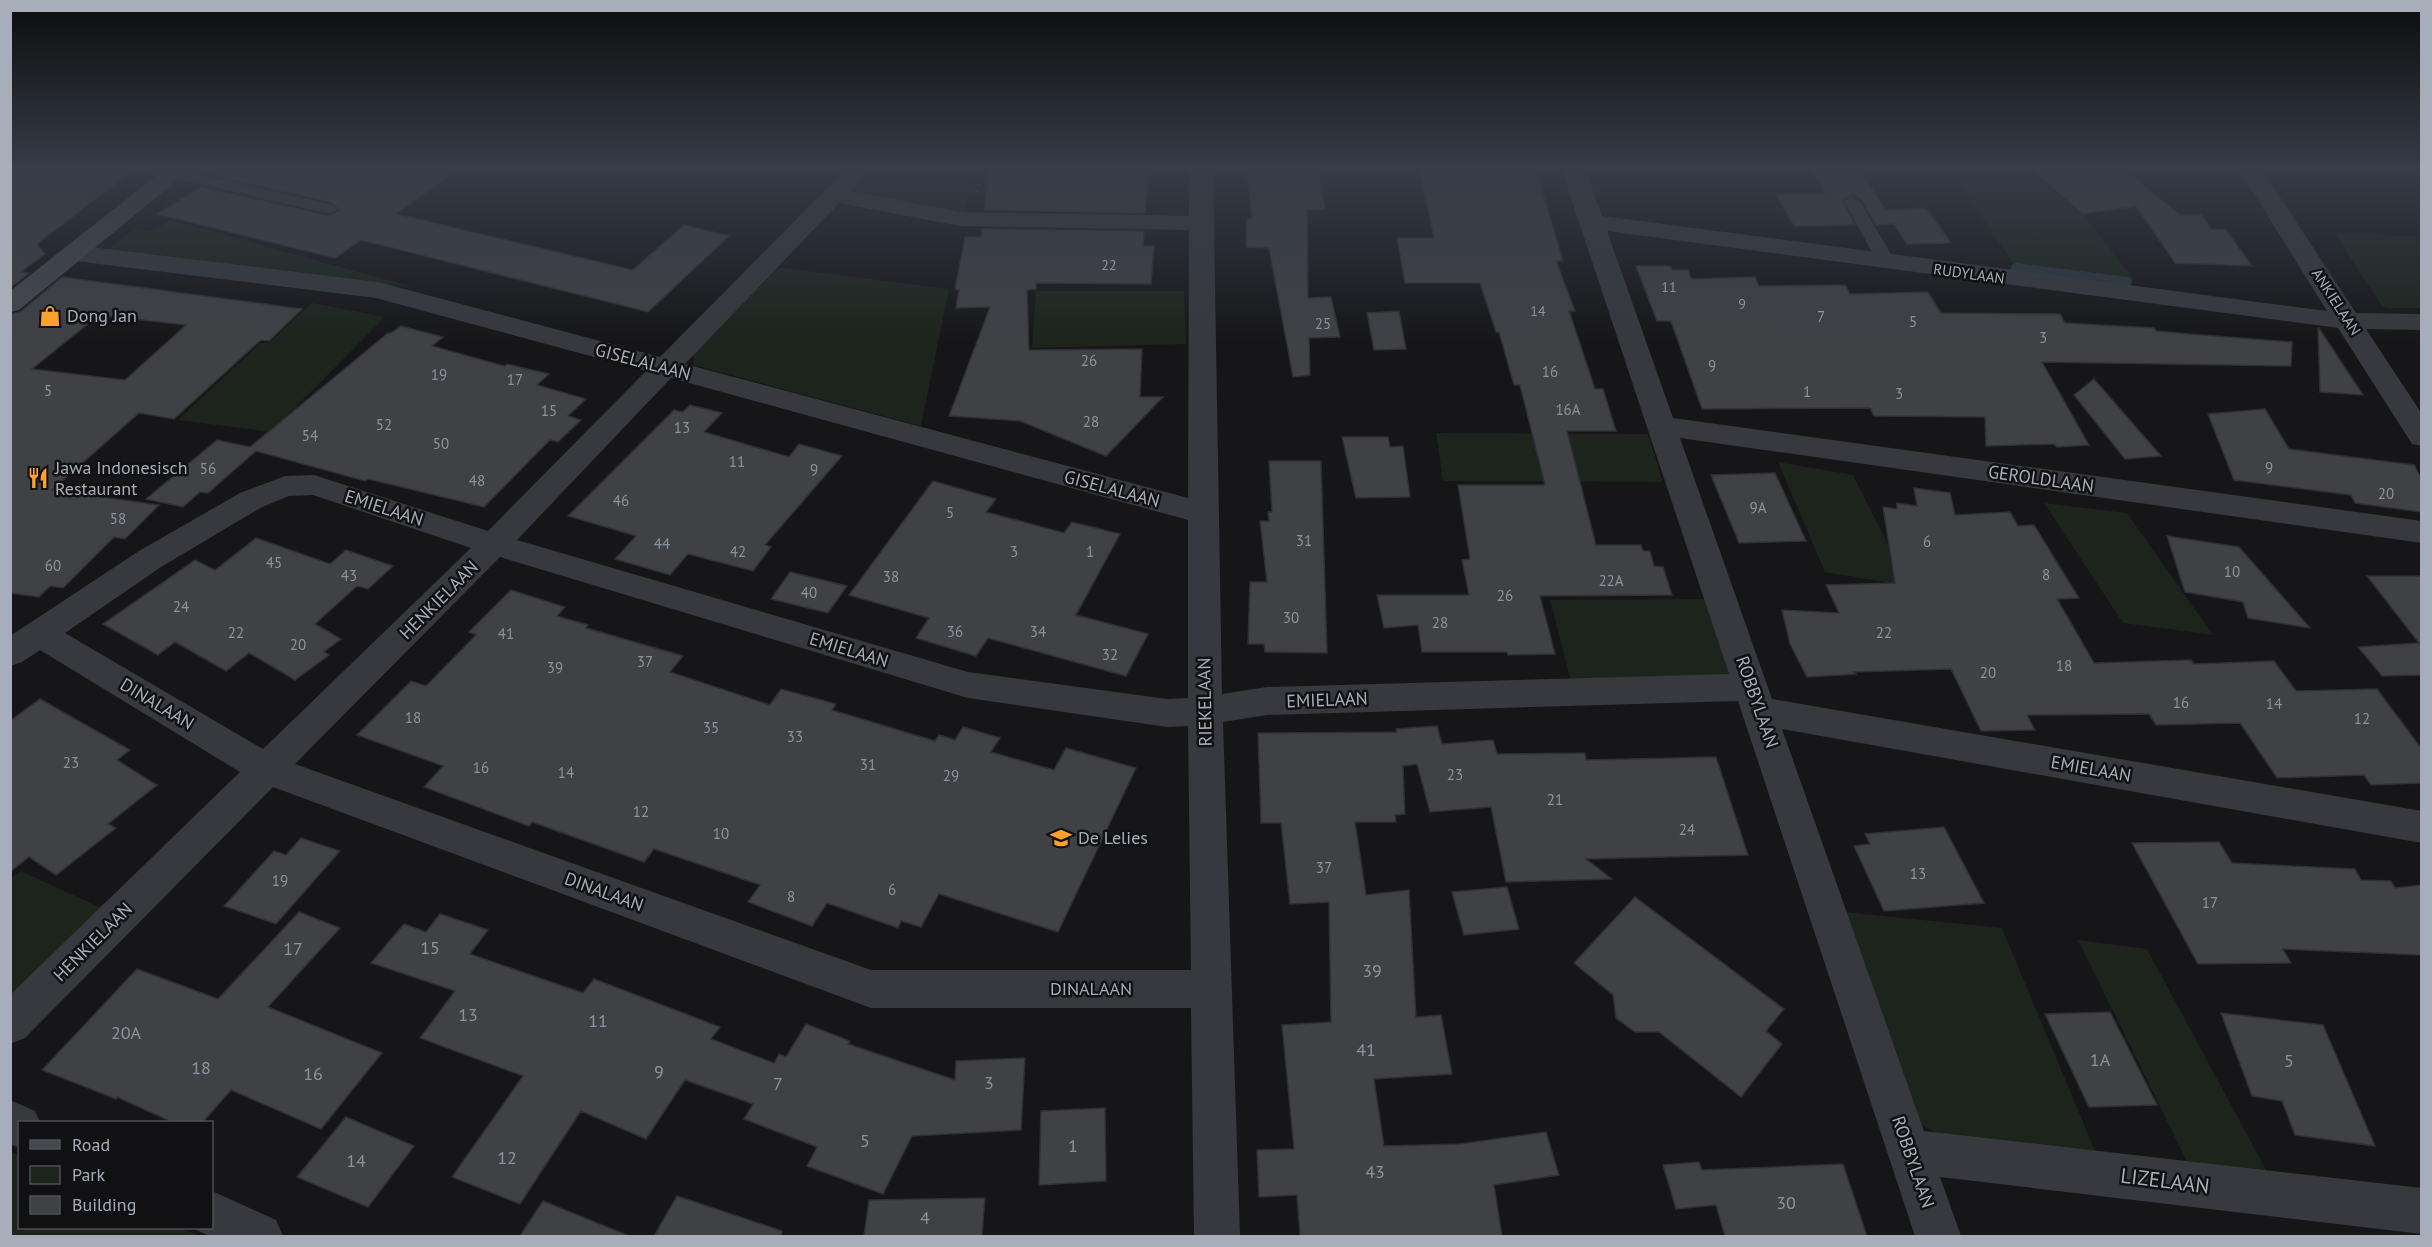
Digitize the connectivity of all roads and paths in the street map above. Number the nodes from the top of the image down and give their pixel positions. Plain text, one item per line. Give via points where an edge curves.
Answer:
1 (109, 226) edge
2 (805, 226) edge
3 (1202, 226) edge
4 (1593, 226) edge
5 (1622, 226) edge
6 (1866, 226) edge
7 (2287, 226) edge
8 (75, 254) junction
9 (1887, 263) junction
10 (10, 304) edge
11 (2348, 321) junction
12 (2421, 322) edge
13 (667, 369) junction
14 (1661, 426) junction
15 (2421, 437) edge
16 (1203, 513) junction
17 (2421, 532) edge
18 (494, 544) junction
19 (25, 644) edge
20 (1756, 699) junction
21 (1205, 711) junction
22 (266, 769) junction
23 (2421, 827) edge
24 (1210, 989) junction
25 (10, 1024) edge
26 (1909, 1151) junction
27 (2421, 1211) edge
28 (213, 1214) edge
29 (260, 1236) edge
30 (1217, 1236) edge
31 (1938, 1236) edge

1 - 8 street
2 - 13 street, HENKIELAAN
3 - 16 street, RIEKELAAN
4 - 14 street, ROBBYLAAN
5 - 9 street, RUDYLAAN
6 - 9 lane
7 - 11 street, ANKIELAAN
8 - 10 street
8 - 13 street, GISELALAAN via 378,290
9 - 11 street, RUDYLAAN
11 - 12 street, RUDYLAAN
11 - 15 street, ANKIELAAN
13 - 16 street, GISELALAAN
13 - 18 street, HENKIELAAN
14 - 17 street, GEROLDLAAN
14 - 20 street, ROBBYLAAN
16 - 21 street, RIEKELAAN
18 - 19 street, EMIELAAN via 314,485 285,486 251,500 150,559
18 - 21 street, EMIELAAN via 968,685 1167,713
18 - 22 street, HENKIELAAN
19 - 22 street, DINALAAN
20 - 21 street, EMIELAAN via 1267,701
20 - 23 street, EMIELAAN
20 - 26 street, ROBBYLAAN
21 - 24 street, RIEKELAAN
22 - 24 street, DINALAAN via 871,989
22 - 25 street, HENKIELAAN
24 - 30 street, RIEKELAAN
26 - 27 street, LIZELAAN
26 - 31 street, ROBBYLAAN
28 - 29 street

